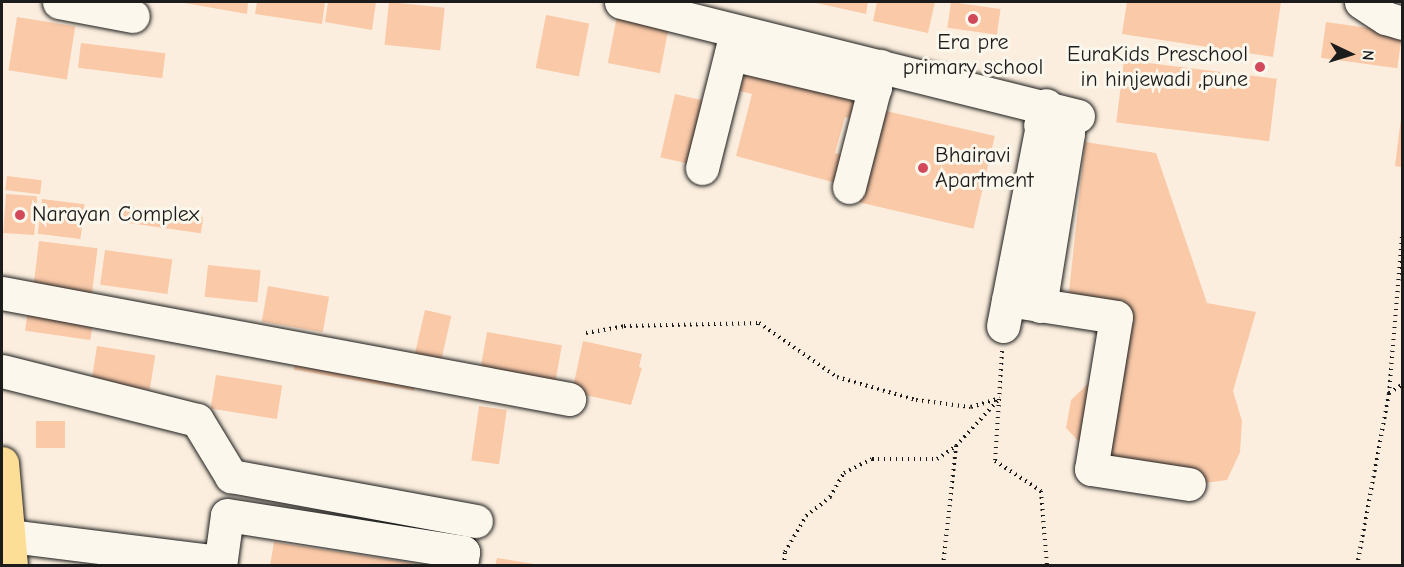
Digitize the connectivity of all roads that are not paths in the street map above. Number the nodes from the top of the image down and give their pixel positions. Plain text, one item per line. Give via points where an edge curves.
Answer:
1 (59, 2) edge
2 (621, 2) edge
3 (1361, 2) edge
4 (133, 16) dead end
5 (1402, 23) edge
6 (729, 46) junction
7 (878, 76) junction
8 (1043, 115) junction
9 (1078, 116) dead end
10 (702, 168) dead end
11 (849, 187) dead end
12 (2, 293) edge
13 (1040, 306) junction
14 (2, 371) edge
15 (569, 399) dead end
16 (2, 464) edge
17 (1189, 484) dead end
18 (476, 521) dead end
19 (7, 547) edge
20 (220, 564) edge
21 (91, 566) edge
22 (460, 566) edge

1 - 4 street
2 - 6 street
3 - 5 street
6 - 7 street
6 - 10 street
7 - 8 street
7 - 11 street
8 - 9 street
8 - 13 street via 1068,133
8 - 13 street via 1006,313
12 - 15 street
13 - 17 street via 1116,317 1091,469
14 - 18 street via 198,420 231,476
16 - 19 main road
19 - 20 street
19 - 21 street
20 - 22 street via 227,515 463,552

